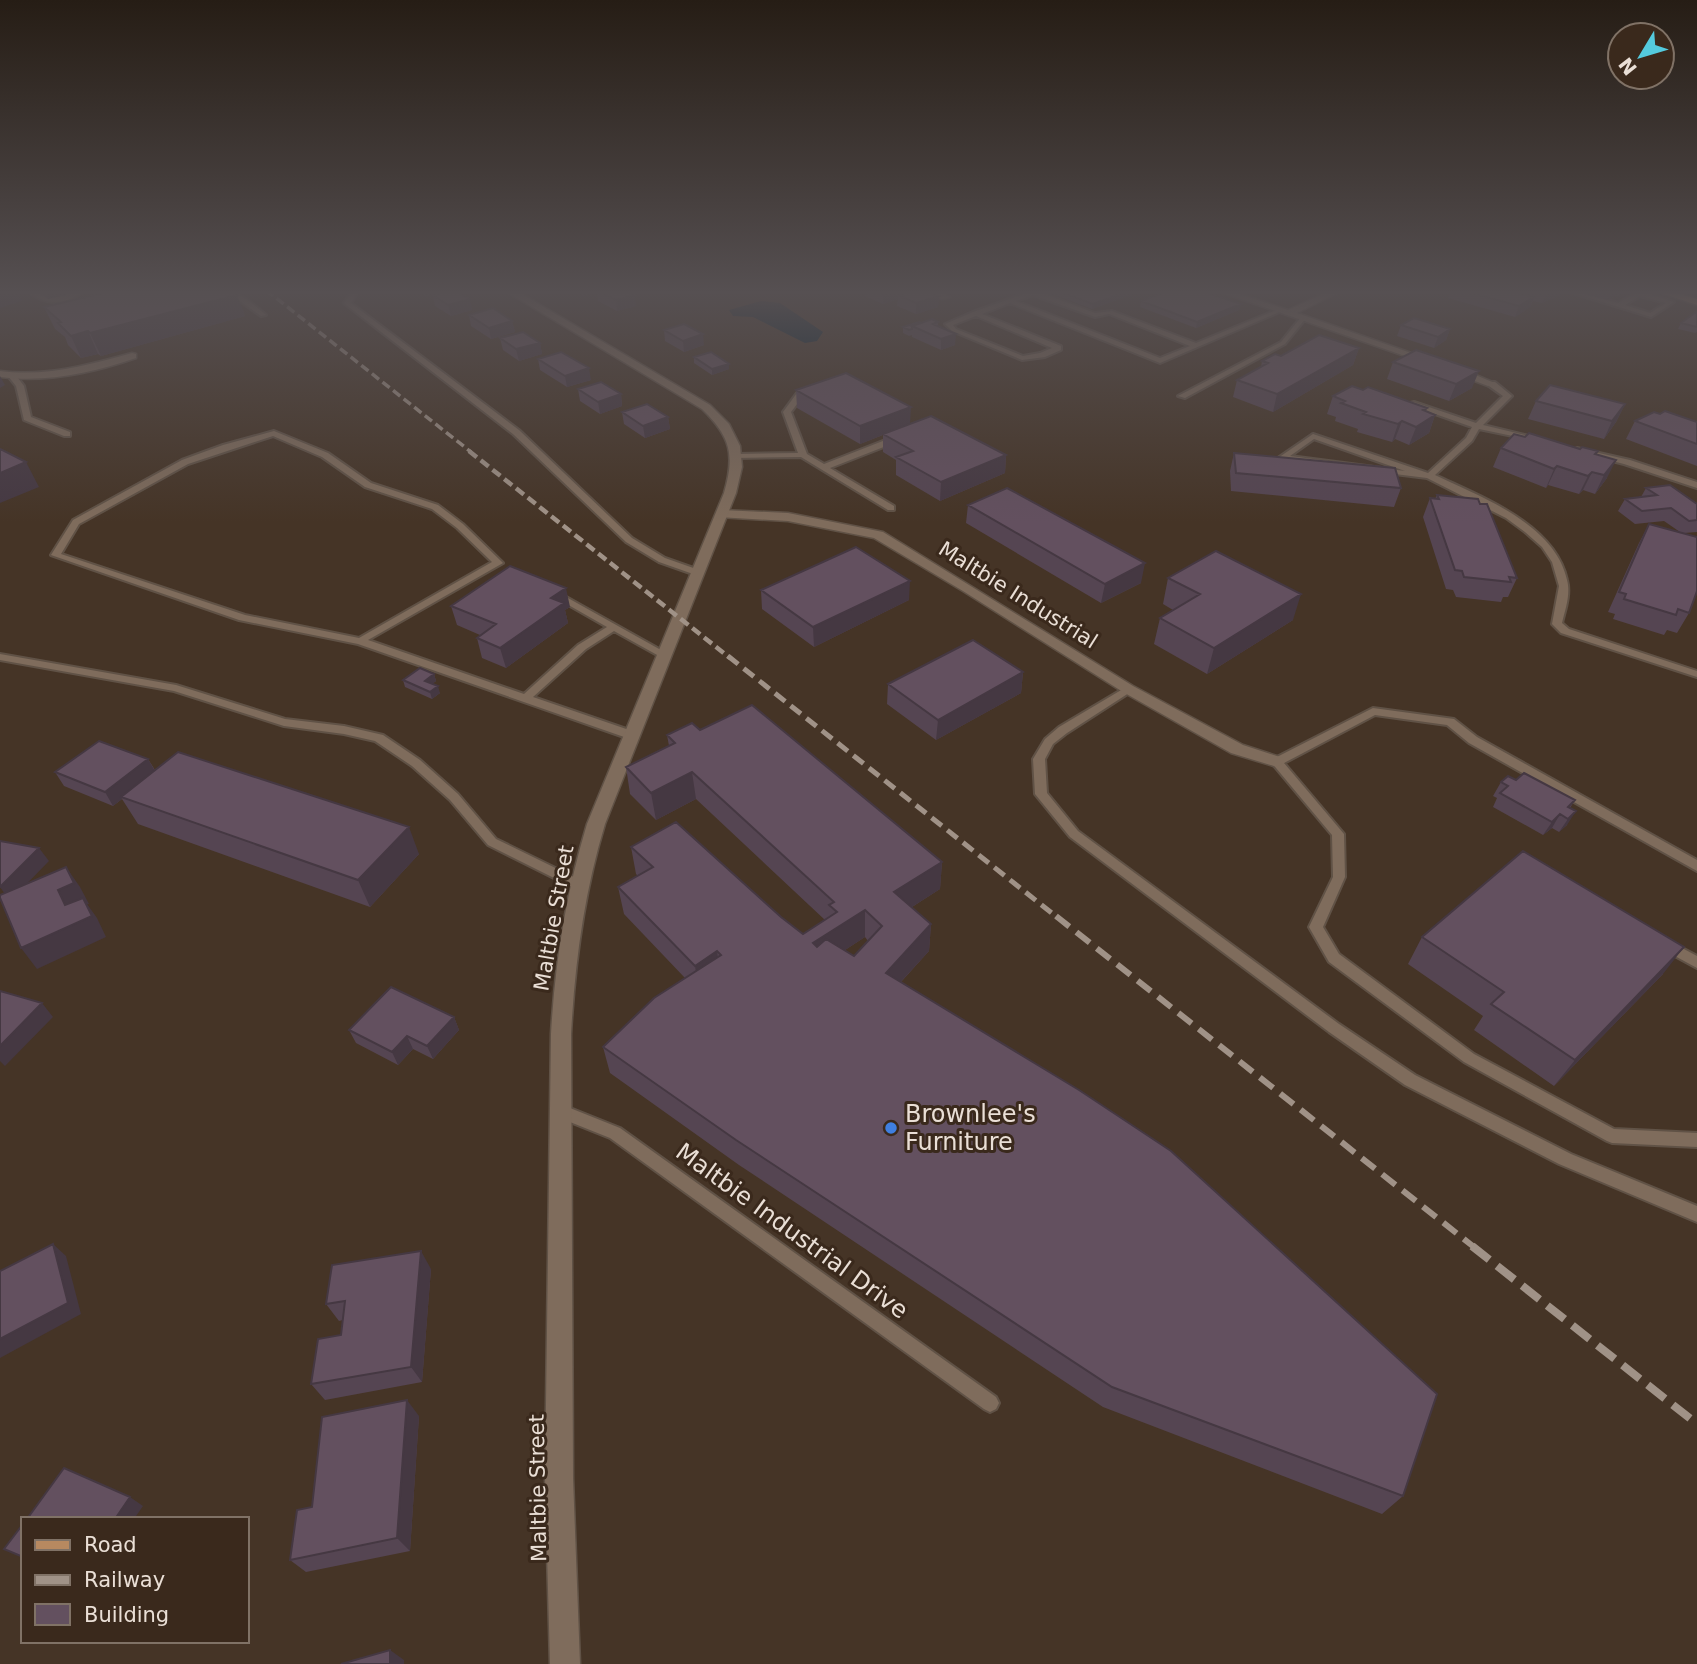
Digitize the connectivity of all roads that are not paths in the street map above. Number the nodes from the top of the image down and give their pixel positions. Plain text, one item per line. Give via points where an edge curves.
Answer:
1 (80, 368) edge
2 (432, 368) edge
3 (640, 368) edge
4 (1236, 368) edge
5 (1445, 368) edge
6 (0, 374) edge
7 (12, 376) junction
8 (1492, 384) joint
9 (800, 396) edge
10 (1182, 396) dead end
11 (1400, 400) edge
12 (1477, 426) junction
13 (67, 434) dead end
14 (900, 438) edge
15 (1554, 443) edge
16 (1566, 446) edge
17 (803, 455) junction
18 (737, 456) junction
19 (824, 467) junction
20 (1429, 476) junction
21 (1697, 485) edge
22 (891, 508) dead end
23 (722, 514) junction
24 (498, 563) junction
25 (510, 570) edge
26 (696, 572) junction
27 (546, 589) edge
28 (614, 627) junction
29 (360, 641) junction
30 (663, 654) junction
31 (0, 657) edge
32 (1697, 674) edge
33 (1128, 689) junction
34 (526, 698) junction
35 (631, 735) junction
36 (1277, 762) junction
37 (1697, 866) edge
38 (579, 885) junction
39 (1652, 937) edge
40 (1697, 962) edge
41 (560, 1111) junction
42 (1697, 1140) edge
43 (1697, 1214) edge
44 (990, 1403) dead end
45 (565, 1664) edge

1 - 7 street
2 - 26 lane via 516,432 629,540 668,564
3 - 18 street via 706,407 725,425
4 - 10 lane
5 - 8 street
6 - 7 street
7 - 13 lane via 20,386 27,418
8 - 12 lane via 1508,396
9 - 17 lane via 787,412
11 - 12 lane
12 - 15 lane
12 - 20 lane
14 - 19 lane
16 - 21 lane
17 - 18 lane
17 - 19 lane
18 - 23 street, Maltbie Street
19 - 22 lane
20 - 20 lane via 1313,436 1282,458 1308,462
20 - 32 lane via 1515,520 1551,550 1563,581 1557,624 1565,631
23 - 26 street, Maltbie Street
23 - 33 street, Maltbie Industrial via 788,517 878,535
24 - 25 lane
24 - 29 lane
24 - 29 lane via 435,507 368,485 325,455 274,433 185,462 88,516 76,523 56,555 243,618
26 - 30 street, Maltbie Street
27 - 28 lane
28 - 30 lane
28 - 34 lane via 582,647
29 - 34 lane
30 - 35 street, Maltbie Street
31 - 38 lane via 176,688 284,722 379,738 454,797 492,842
33 - 36 street, Maltbie Industrial via 1237,749
33 - 43 lane via 1063,730 1039,759 1041,794 1074,834 1410,1080 1565,1159
34 - 35 lane
35 - 38 street, Maltbie Street via 596,824
36 - 37 lane via 1373,711 1450,722 1473,740
36 - 42 lane via 1338,834 1339,877 1316,927 1334,958 1469,1058 1612,1136
38 - 41 street, Maltbie Street via 565,966
39 - 40 lane
41 - 44 lane, Maltbie Industrial Drive via 615,1133
41 - 45 street, Maltbie Street via 559,1478

